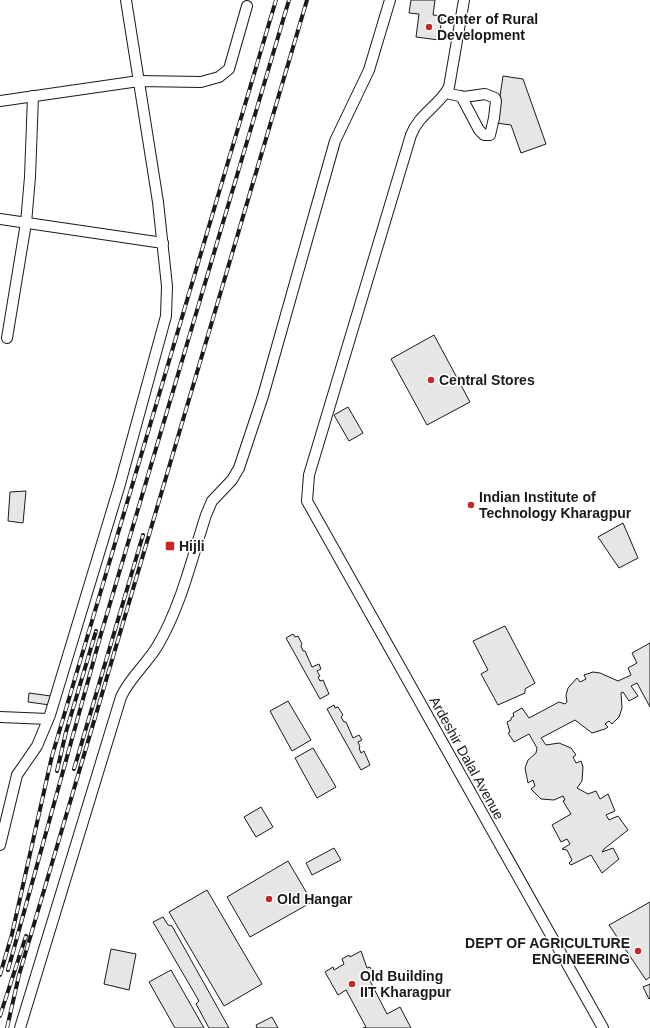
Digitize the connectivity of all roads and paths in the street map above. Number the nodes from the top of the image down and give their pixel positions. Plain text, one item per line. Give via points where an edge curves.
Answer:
1 (126, 0) edge
2 (390, 0) edge
3 (464, 0) edge
4 (247, 6) dead end
5 (139, 81) junction
6 (446, 93) junction
7 (33, 96) junction
8 (461, 96) dead end
9 (0, 101) edge
10 (0, 219) edge
11 (26, 223) junction
12 (163, 244) junction
13 (7, 338) dead end
14 (0, 717) edge
15 (48, 720) junction
16 (0, 846) edge
17 (20, 1028) edge
18 (603, 1028) edge

1 - 5 street
2 - 17 street via 369,70 335,141 263,396 239,468 232,480 212,501 175,608 158,646 126,686 121,697
3 - 6 street via 453,68
4 - 5 street via 231,63 225,74 208,82
5 - 7 street
5 - 12 street
6 - 8 street
6 - 18 street, Ardeshir Dalal Avenue via 415,125 411,135 309,475 307,501
7 - 9 street
7 - 11 street
10 - 11 street
11 - 12 street
11 - 13 street
12 - 15 street via 167,286 163,330 120,484
14 - 15 street
15 - 16 street via 37,746 17,775

